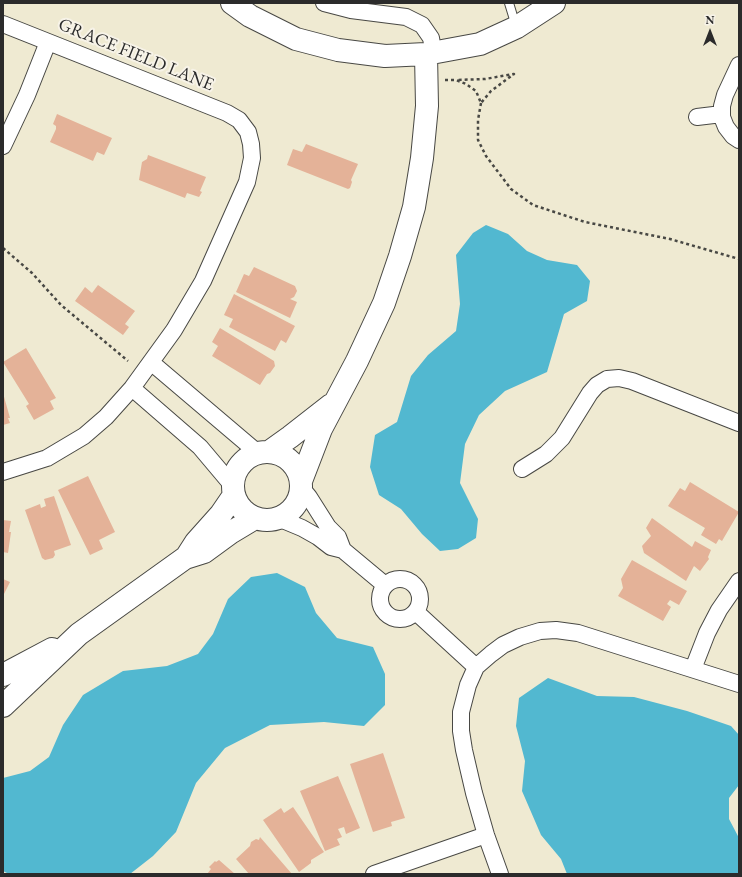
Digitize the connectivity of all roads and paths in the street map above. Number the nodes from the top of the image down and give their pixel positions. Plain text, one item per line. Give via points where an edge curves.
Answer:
1 (232, 3) edge
2 (324, 3) edge
3 (509, 3) edge
4 (554, 3) edge
5 (3, 24) edge
6 (516, 27) junction
7 (48, 42) junction
8 (426, 54) junction
9 (739, 65) edge
10 (426, 80) junction
11 (456, 80) junction
12 (481, 103) junction
13 (722, 114) junction
14 (697, 117) dead end
15 (739, 140) edge
16 (3, 146) edge
17 (3, 248) edge
18 (739, 259) edge
19 (128, 361) dead end
20 (152, 362) junction
21 (132, 388) junction
22 (335, 402) junction
23 (739, 423) edge
24 (263, 452) junction
25 (522, 469) dead end
26 (3, 472) edge
27 (300, 483) junction
28 (233, 490) junction
29 (255, 518) junction
30 (278, 518) junction
31 (343, 550) junction
32 (185, 558) junction
33 (739, 581) edge
34 (385, 585) junction
35 (416, 612) junction
36 (80, 634) junction
37 (476, 667) junction
38 (693, 669) junction
39 (3, 675) edge
40 (739, 684) edge
41 (3, 706) edge
42 (486, 835) junction
43 (374, 874) edge
44 (500, 874) edge

1 - 8 street via 250,16 296,39 338,50 385,56
2 - 8 street via 351,10 406,17 422,25 431,38 433,50
3 - 6 lane
4 - 6 street
5 - 7 street, GRACE FIELD LANE
6 - 8 street via 480,44
7 - 16 street
7 - 20 street, GRACE FIELD LANE via 227,113 239,120 248,132 252,158 246,182 203,280
8 - 10 street
9 - 13 street via 723,100
10 - 11 path
10 - 22 street via 427,106 414,207 384,303
11 - 12 path via 476,91
11 - 12 path via 514,74 491,91
12 - 18 path via 478,140 486,156 511,189 533,205 586,222 670,239
13 - 14 street
13 - 15 street via 726,127
17 - 19 path via 32,273 61,305
20 - 21 street
20 - 24 street
21 - 26 street via 106,417 84,436 47,458
21 - 28 street via 200,448
22 - 24 street via 290,437
22 - 27 street via 321,429
23 - 25 street via 632,381 619,378 607,380 597,385 590,393 562,438 546,454
24 - 27 street via 279,454 289,460 297,470
24 - 28 street via 248,457 240,464 235,474
27 - 30 street via 296,504
27 - 31 street via 328,527 338,537
28 - 29 street via 238,505
28 - 32 street via 221,514
29 - 30 street
29 - 32 street via 204,552
30 - 31 street via 318,537 331,547
31 - 34 street
32 - 36 street
33 - 38 street via 719,610
34 - 35 street via 391,581 404,579 415,585 421,597
34 - 35 street via 380,598 384,612 395,619 403,620
35 - 37 street
36 - 39 street
36 - 41 street
37 - 38 street via 497,650 520,637 556,630 578,633
37 - 42 street via 468,685 461,731
38 - 40 street
42 - 43 street
42 - 44 street

